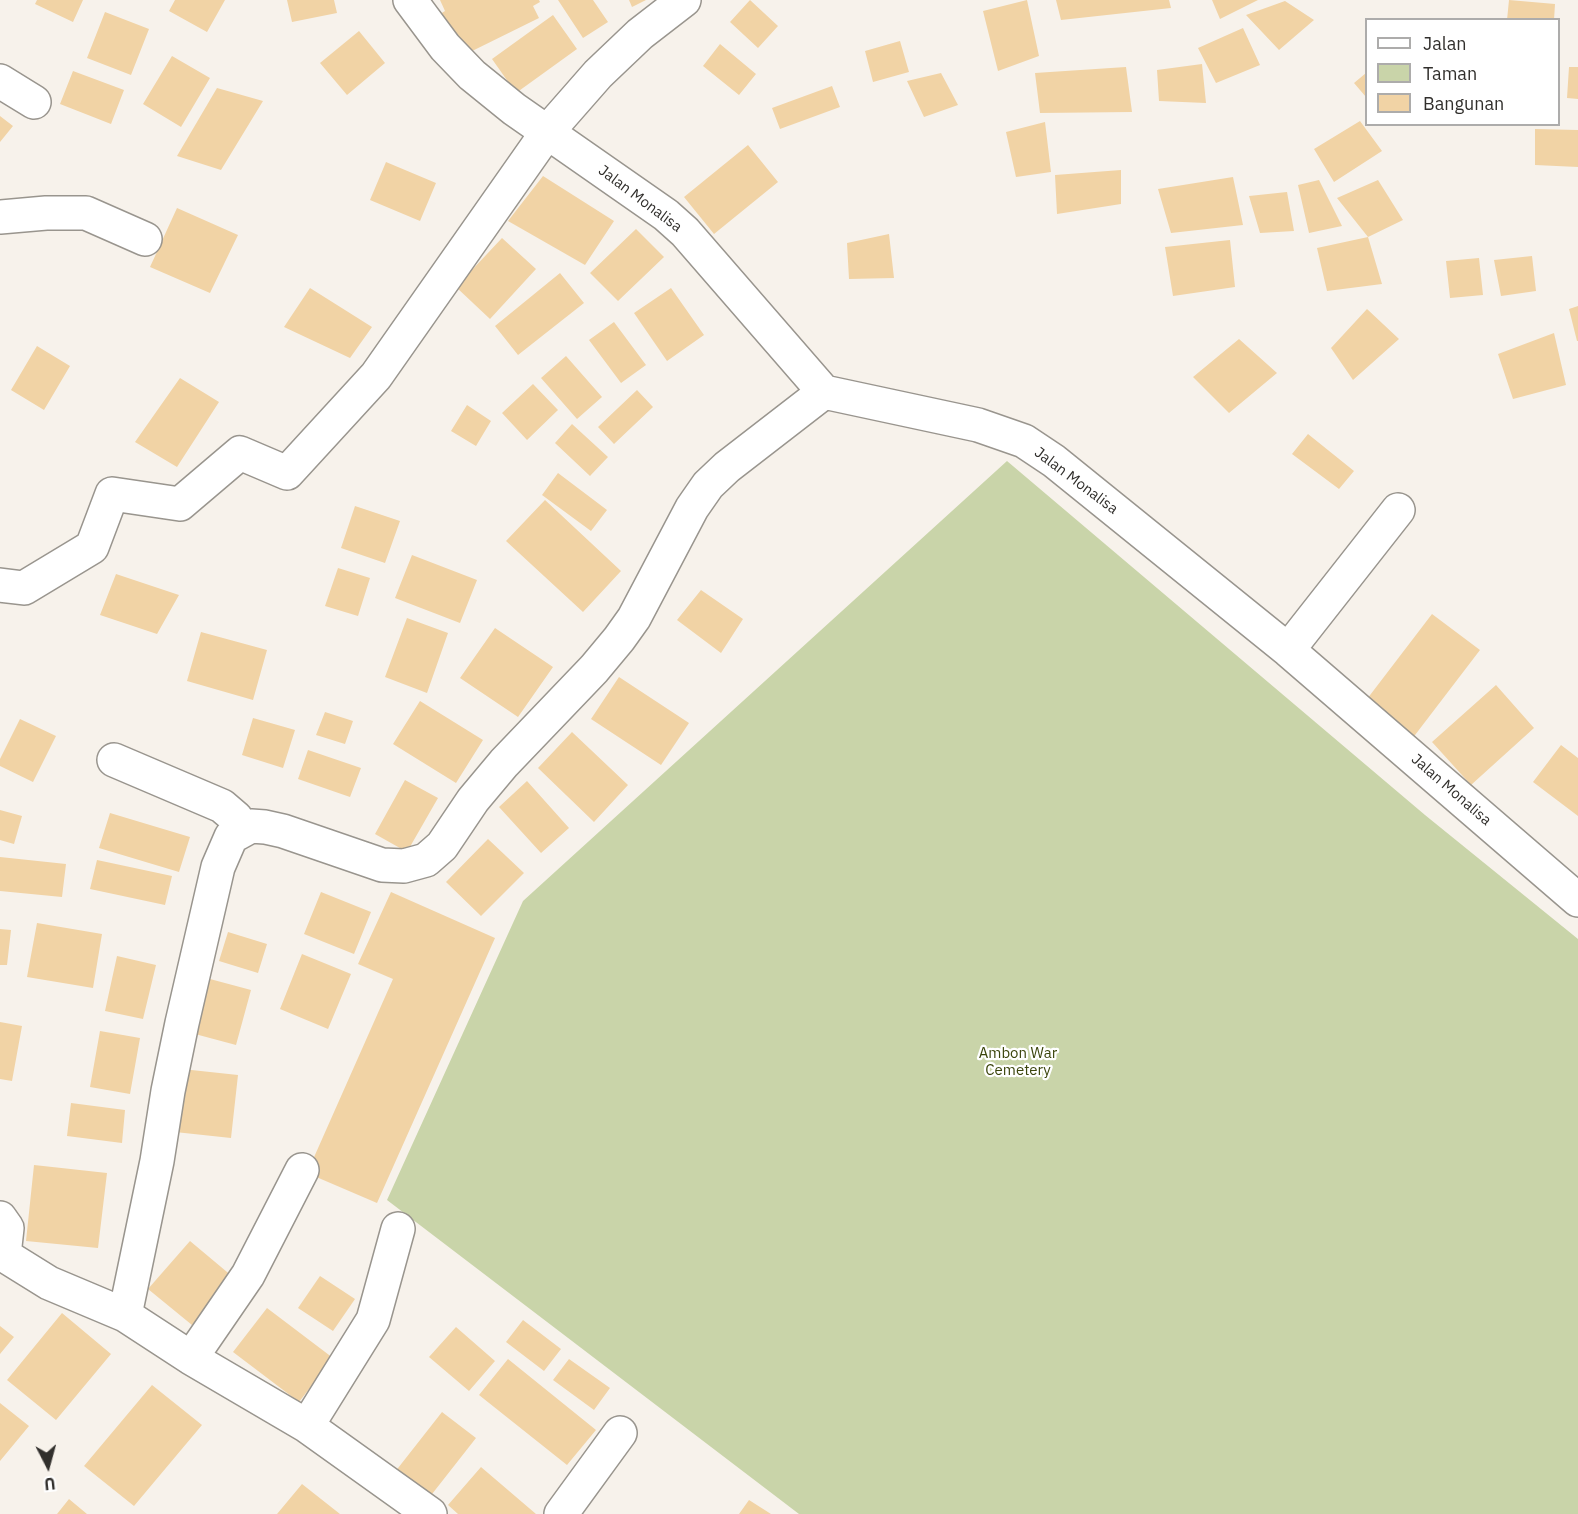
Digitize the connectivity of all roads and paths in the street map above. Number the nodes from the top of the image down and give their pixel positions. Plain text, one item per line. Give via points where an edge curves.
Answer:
1 (410, 0) edge
2 (684, 0) edge
3 (0, 81) edge
4 (34, 102) dead end
5 (548, 131) junction
6 (0, 217) edge
7 (145, 239) dead end
8 (824, 392) junction
9 (1398, 510) dead end
10 (0, 585) edge
11 (1288, 650) junction
12 (114, 760) dead end
13 (241, 830) junction
14 (1578, 900) edge
15 (302, 1170) dead end
16 (0, 1218) edge
17 (398, 1229) dead end
18 (125, 1315) junction
19 (191, 1358) junction
20 (307, 1426) junction
21 (620, 1433) dead end
22 (430, 1514) edge
23 (561, 1514) edge

1 - 5 street, Jalan Monalisa via 444,47 472,75
2 - 5 street via 598,74
3 - 4 street
5 - 8 street, Jalan Monalisa via 685,232
5 - 10 street via 376,376 287,473 240,453 180,504 112,494 92,547 24,588
6 - 7 street via 86,213
8 - 11 street, Jalan Monalisa via 978,425 1024,441
8 - 13 street via 708,485 619,639 504,764 473,800 442,846 426,860 404,866 382,865 283,831 250,826
9 - 11 street
11 - 14 street, Jalan Monalisa
12 - 13 street via 222,806 236,818
13 - 18 street via 231,837 218,867 177,1045
15 - 19 street via 248,1275
16 - 18 street via 7,1228 4,1255 49,1283
17 - 20 street via 374,1320
18 - 19 street
19 - 20 street
20 - 22 street
21 - 23 street

